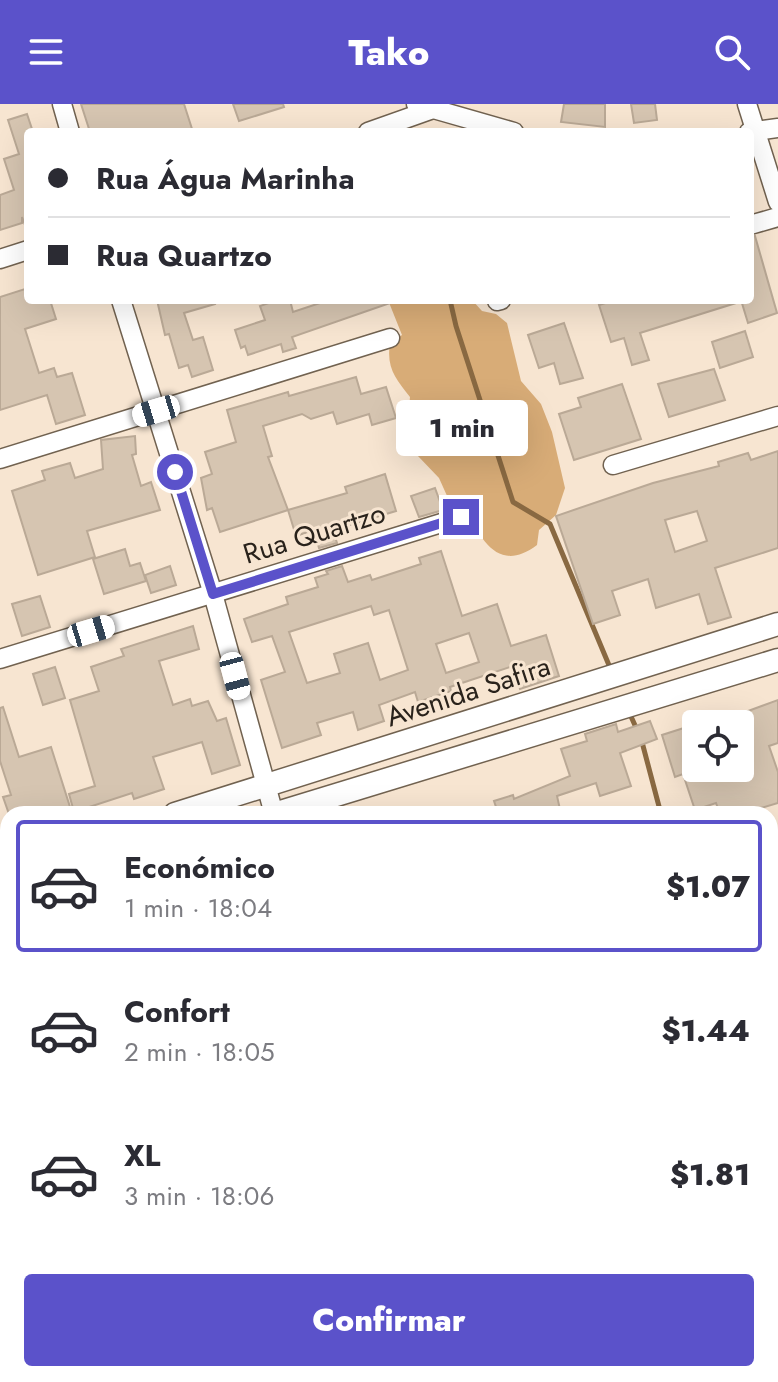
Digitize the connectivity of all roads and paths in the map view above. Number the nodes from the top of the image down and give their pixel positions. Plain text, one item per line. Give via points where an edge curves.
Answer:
1 (62, 104) edge
2 (747, 104) edge
3 (423, 107) edge
4 (69, 128) edge
5 (377, 128) edge
6 (499, 128) edge
7 (752, 128) edge
8 (778, 128) edge
9 (754, 132) edge
10 (754, 135) edge
11 (778, 202) edge
12 (778, 217) edge
13 (754, 224) edge
14 (24, 251) edge
15 (0, 259) edge
16 (122, 304) edge
17 (390, 338) dead end
18 (156, 411) junction
19 (778, 416) edge
20 (0, 459) edge
21 (613, 465) dead end
22 (461, 517) dead end
23 (213, 594) junction
24 (778, 624) edge
25 (0, 659) edge
26 (778, 660) edge
27 (265, 787) junction
28 (202, 806) edge
29 (271, 806) edge
30 (300, 806) edge

1 - 4 street
2 - 7 street
3 - 5 street
3 - 6 street
8 - 9 street
10 - 11 street
12 - 13 street
14 - 15 street
16 - 18 street
17 - 18 street
18 - 20 street
18 - 23 street
19 - 21 street
22 - 23 street, Rua Quartzo
23 - 25 street, Rua Quartzo
23 - 27 street
24 - 27 street, Avenida Safira
26 - 30 street
27 - 28 street, Avenida Safira
27 - 29 street

